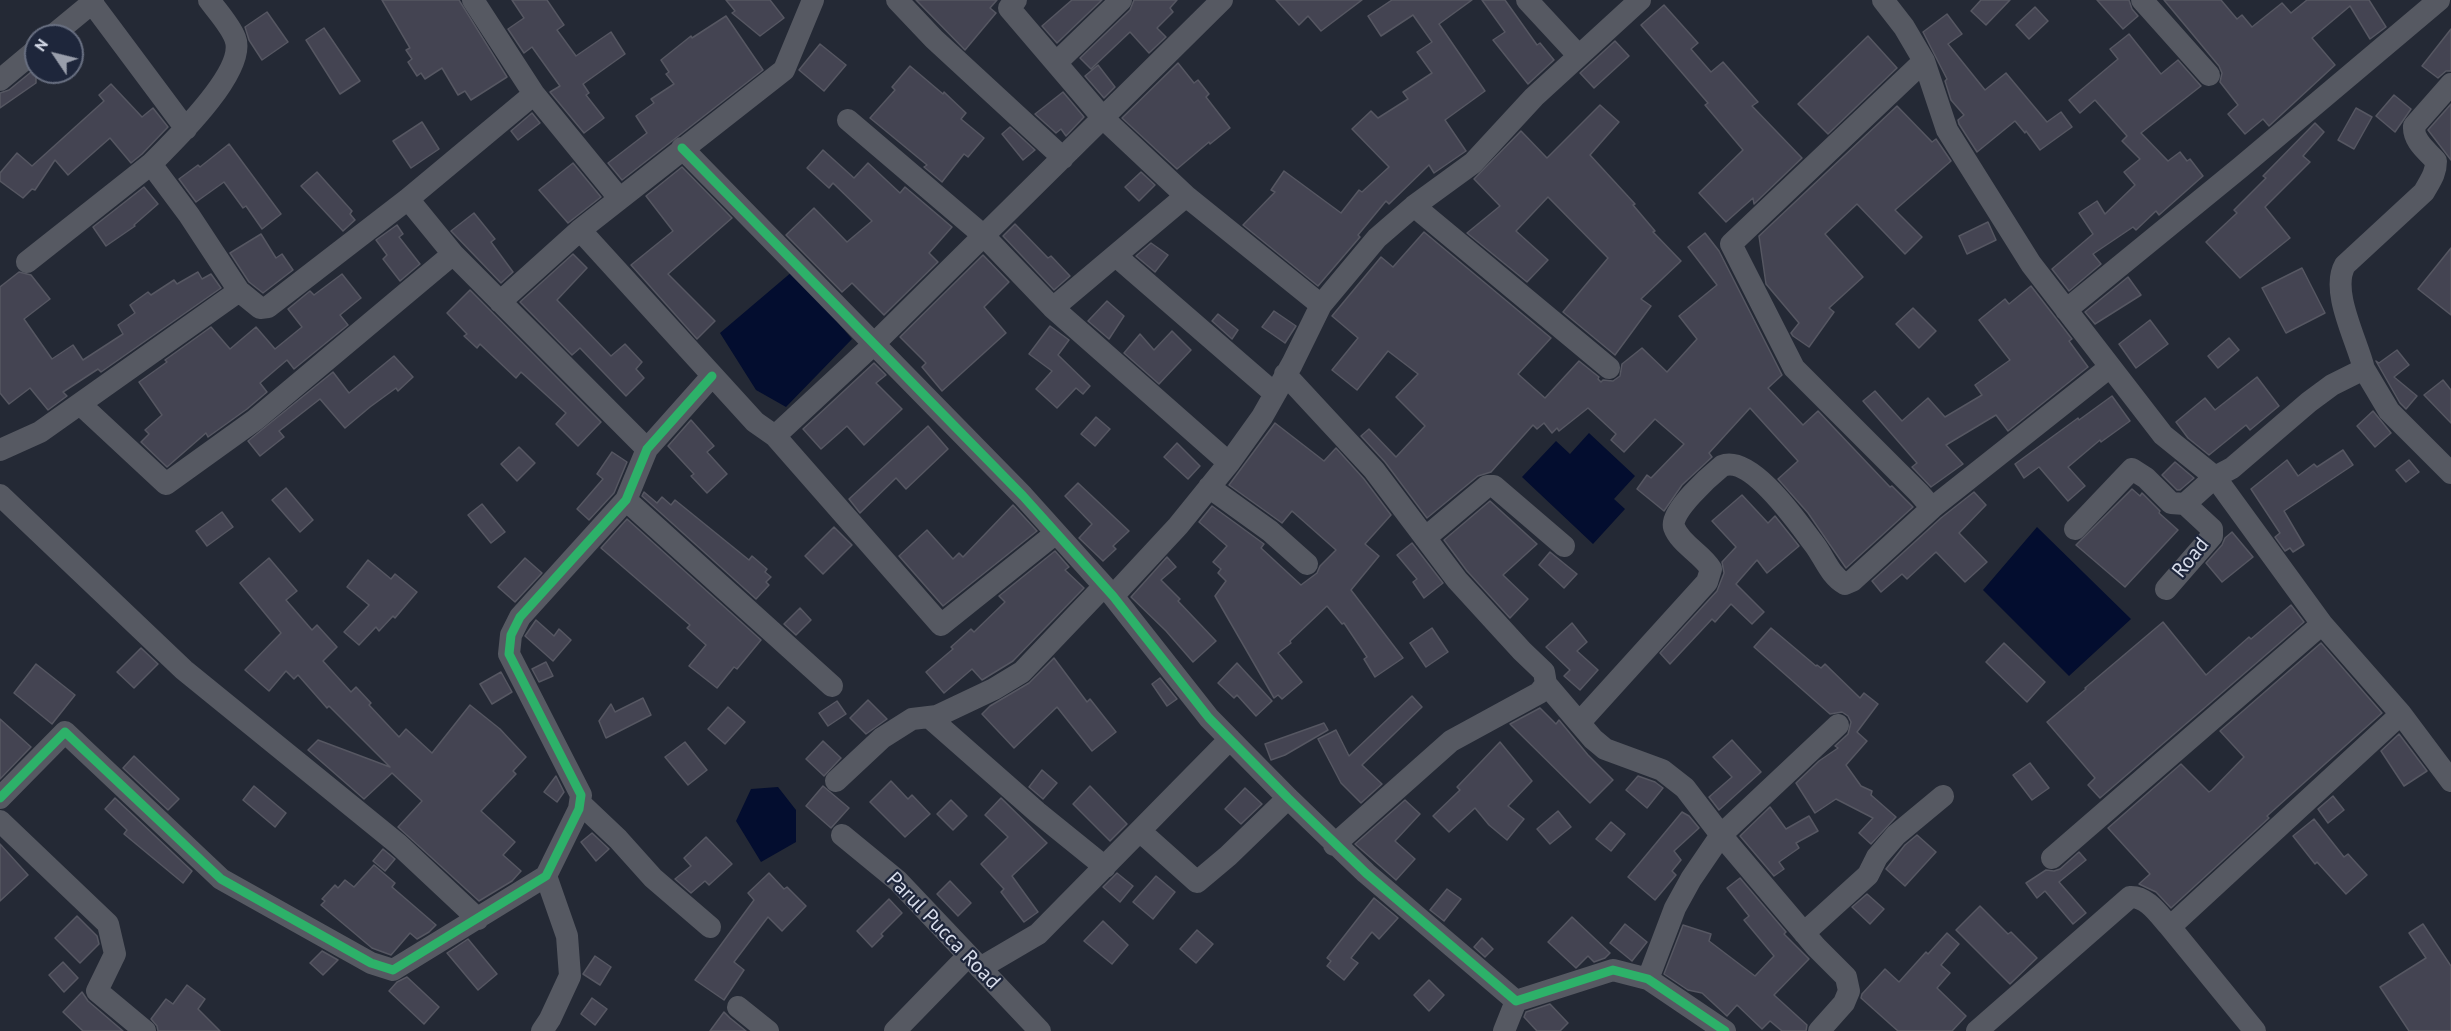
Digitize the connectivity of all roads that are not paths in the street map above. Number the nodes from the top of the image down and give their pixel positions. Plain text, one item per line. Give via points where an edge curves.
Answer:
1 (209, 0) edge
2 (473, 0) edge
3 (813, 0) edge
4 (897, 0) edge
5 (1016, 0) edge
6 (1121, 0) edge
7 (1222, 0) edge
8 (1527, 0) edge
9 (1640, 0) edge
10 (1883, 0) edge
11 (2142, 0) edge
12 (2439, 0) edge
13 (92, 1) edge
14 (66, 24) edge
15 (1578, 55) junction
16 (24, 60) edge
17 (1924, 62) junction
18 (1056, 63) junction
19 (2209, 75) dead end
20 (0, 80) edge
21 (2451, 84) edge
22 (534, 94) junction
23 (1103, 118) junction
24 (848, 120) dead end
25 (186, 129) junction
26 (682, 148) junction
27 (1063, 158) junction
28 (151, 164) junction
29 (1186, 196) junction
30 (619, 198) junction
31 (408, 199) junction
32 (1414, 206) junction
33 (580, 230) junction
34 (984, 236) junction
35 (453, 254) junction
36 (1116, 256) junction
37 (27, 262) dead end
38 (239, 291) junction
39 (500, 302) junction
40 (1321, 305) junction
41 (1053, 308) junction
42 (2066, 310) junction
43 (874, 345) junction
44 (2110, 367) junction
45 (1609, 368) dead end
46 (2364, 369) junction
47 (712, 376) junction
48 (1280, 383) junction
49 (80, 404) junction
50 (775, 436) junction
51 (647, 449) junction
52 (0, 450) edge
53 (1229, 463) junction
54 (2451, 473) edge
55 (2215, 477) junction
56 (1209, 487) junction
57 (0, 495) edge
58 (626, 500) junction
59 (2186, 504) junction
60 (1932, 508) junction
61 (2074, 529) dead end
62 (1056, 533) junction
63 (1425, 538) junction
64 (1564, 546) dead end
65 (1307, 564) dead end
66 (2166, 589) dead end
67 (1108, 591) junction
68 (2322, 624) junction
69 (1546, 684) junction
70 (832, 686) dead end
71 (2401, 714) junction
72 (929, 717) junction
73 (1580, 722) junction
74 (1838, 725) dead end
75 (1230, 739) junction
76 (836, 781) dead end
77 (2451, 781) edge
78 (1943, 796) dead end
79 (0, 798) edge
80 (1288, 798) junction
81 (580, 803) junction
82 (0, 821) edge
83 (1141, 832) junction
84 (842, 835) dead end
85 (1721, 835) junction
86 (1334, 845) junction
87 (2052, 858) dead end
88 (1105, 867) junction
89 (546, 876) junction
90 (478, 919) junction
91 (710, 927) dead end
92 (2170, 927) junction
93 (1804, 933) junction
94 (974, 962) junction
95 (1648, 979) junction
96 (1516, 1001) junction
97 (738, 1007) dead end
98 (143, 1030) edge
99 (542, 1031) edge
100 (768, 1031) edge
101 (895, 1031) edge
102 (1040, 1031) edge
103 (1504, 1031) edge
104 (1725, 1031) edge
105 (1819, 1031) edge
106 (1977, 1031) edge
107 (2255, 1031) edge

1 - 25 street via 235,38 236,56 220,86
2 - 22 street
3 - 26 street via 784,70
4 - 27 street
5 - 18 street via 1009,8
6 - 18 street
7 - 23 street
8 - 15 street
9 - 15 street
10 - 17 street
11 - 19 street
12 - 42 street
13 - 14 street
13 - 25 street
15 - 32 street via 1473,163
16 - 20 street
17 - 42 street via 1947,130 2031,264
17 - 60 street via 1731,244 1794,368
18 - 23 street
21 - 46 street via 2414,126 2417,140 2436,161 2432,179 2424,192 2345,265 2340,275 2341,296
22 - 30 street
22 - 31 street
23 - 27 street
23 - 29 street
24 - 34 street
25 - 28 street
26 - 30 street
26 - 43 street
27 - 34 street
28 - 37 street
28 - 38 street
29 - 36 street
29 - 40 street
30 - 33 street
31 - 35 street
31 - 38 street via 268,307 260,308
32 - 40 street via 1377,238
32 - 45 street
33 - 39 street
33 - 47 street
34 - 41 street
34 - 43 street
35 - 39 street
35 - 49 street via 255,420 166,484
36 - 41 street
36 - 48 street
38 - 49 street
39 - 51 street
40 - 48 street
41 - 53 street
42 - 44 street
43 - 50 street
43 - 62 street
44 - 55 street via 2163,435
44 - 60 street
46 - 54 street via 2389,411
46 - 55 street, Road via 2309,402 2232,468
47 - 50 street via 755,422
47 - 51 street
48 - 53 street via 1262,417
48 - 63 street via 1374,470
49 - 52 street via 40,432
50 - 62 street via 941,625
51 - 58 street
53 - 56 street
55 - 59 street, Road
55 - 68 street
56 - 65 street via 1270,531
56 - 67 street via 1178,526
57 - 90 street via 184,670 398,844
58 - 70 street
58 - 81 street via 520,617 511,635 509,654 581,795
59 - 61 street via 2171,503 2132,469
59 - 66 street, Road via 2212,530 2212,536
60 - 73 street via 1845,584 1763,482 1730,463 1722,466 1679,509 1674,522 1711,569 1707,582
62 - 67 street
63 - 64 street via 1487,486 1494,486
63 - 69 street via 1457,580 1544,672
67 - 72 street via 1022,672 994,689
67 - 75 street
68 - 71 street
68 - 87 street
69 - 73 street
69 - 86 street via 1539,693 1451,741
71 - 77 street
71 - 92 street
72 - 76 street via 912,719 882,738
72 - 88 street
73 - 85 street via 1605,749 1662,770 1685,788
74 - 85 street
75 - 80 street
75 - 83 street
78 - 93 street via 1896,835 1876,857 1868,875
79 - 90 street via 65,732 221,879 382,969 393,970
80 - 83 street via 1197,882
80 - 86 street
81 - 89 street
81 - 91 street via 653,878
82 - 98 street via 108,924 115,954 98,991
83 - 88 street
84 - 94 street, Parul Pucca Road via 898,881
85 - 93 street
85 - 95 street via 1675,908
86 - 96 street
88 - 94 street via 1038,934
89 - 90 street
89 - 99 street via 567,936 570,976
92 - 106 street via 2146,902 2130,897
92 - 107 street
93 - 105 street via 1846,977 1850,991
94 - 101 street
94 - 102 street, Parul Pucca Road
95 - 96 street via 1613,970
95 - 104 street
96 - 103 street
97 - 100 street

